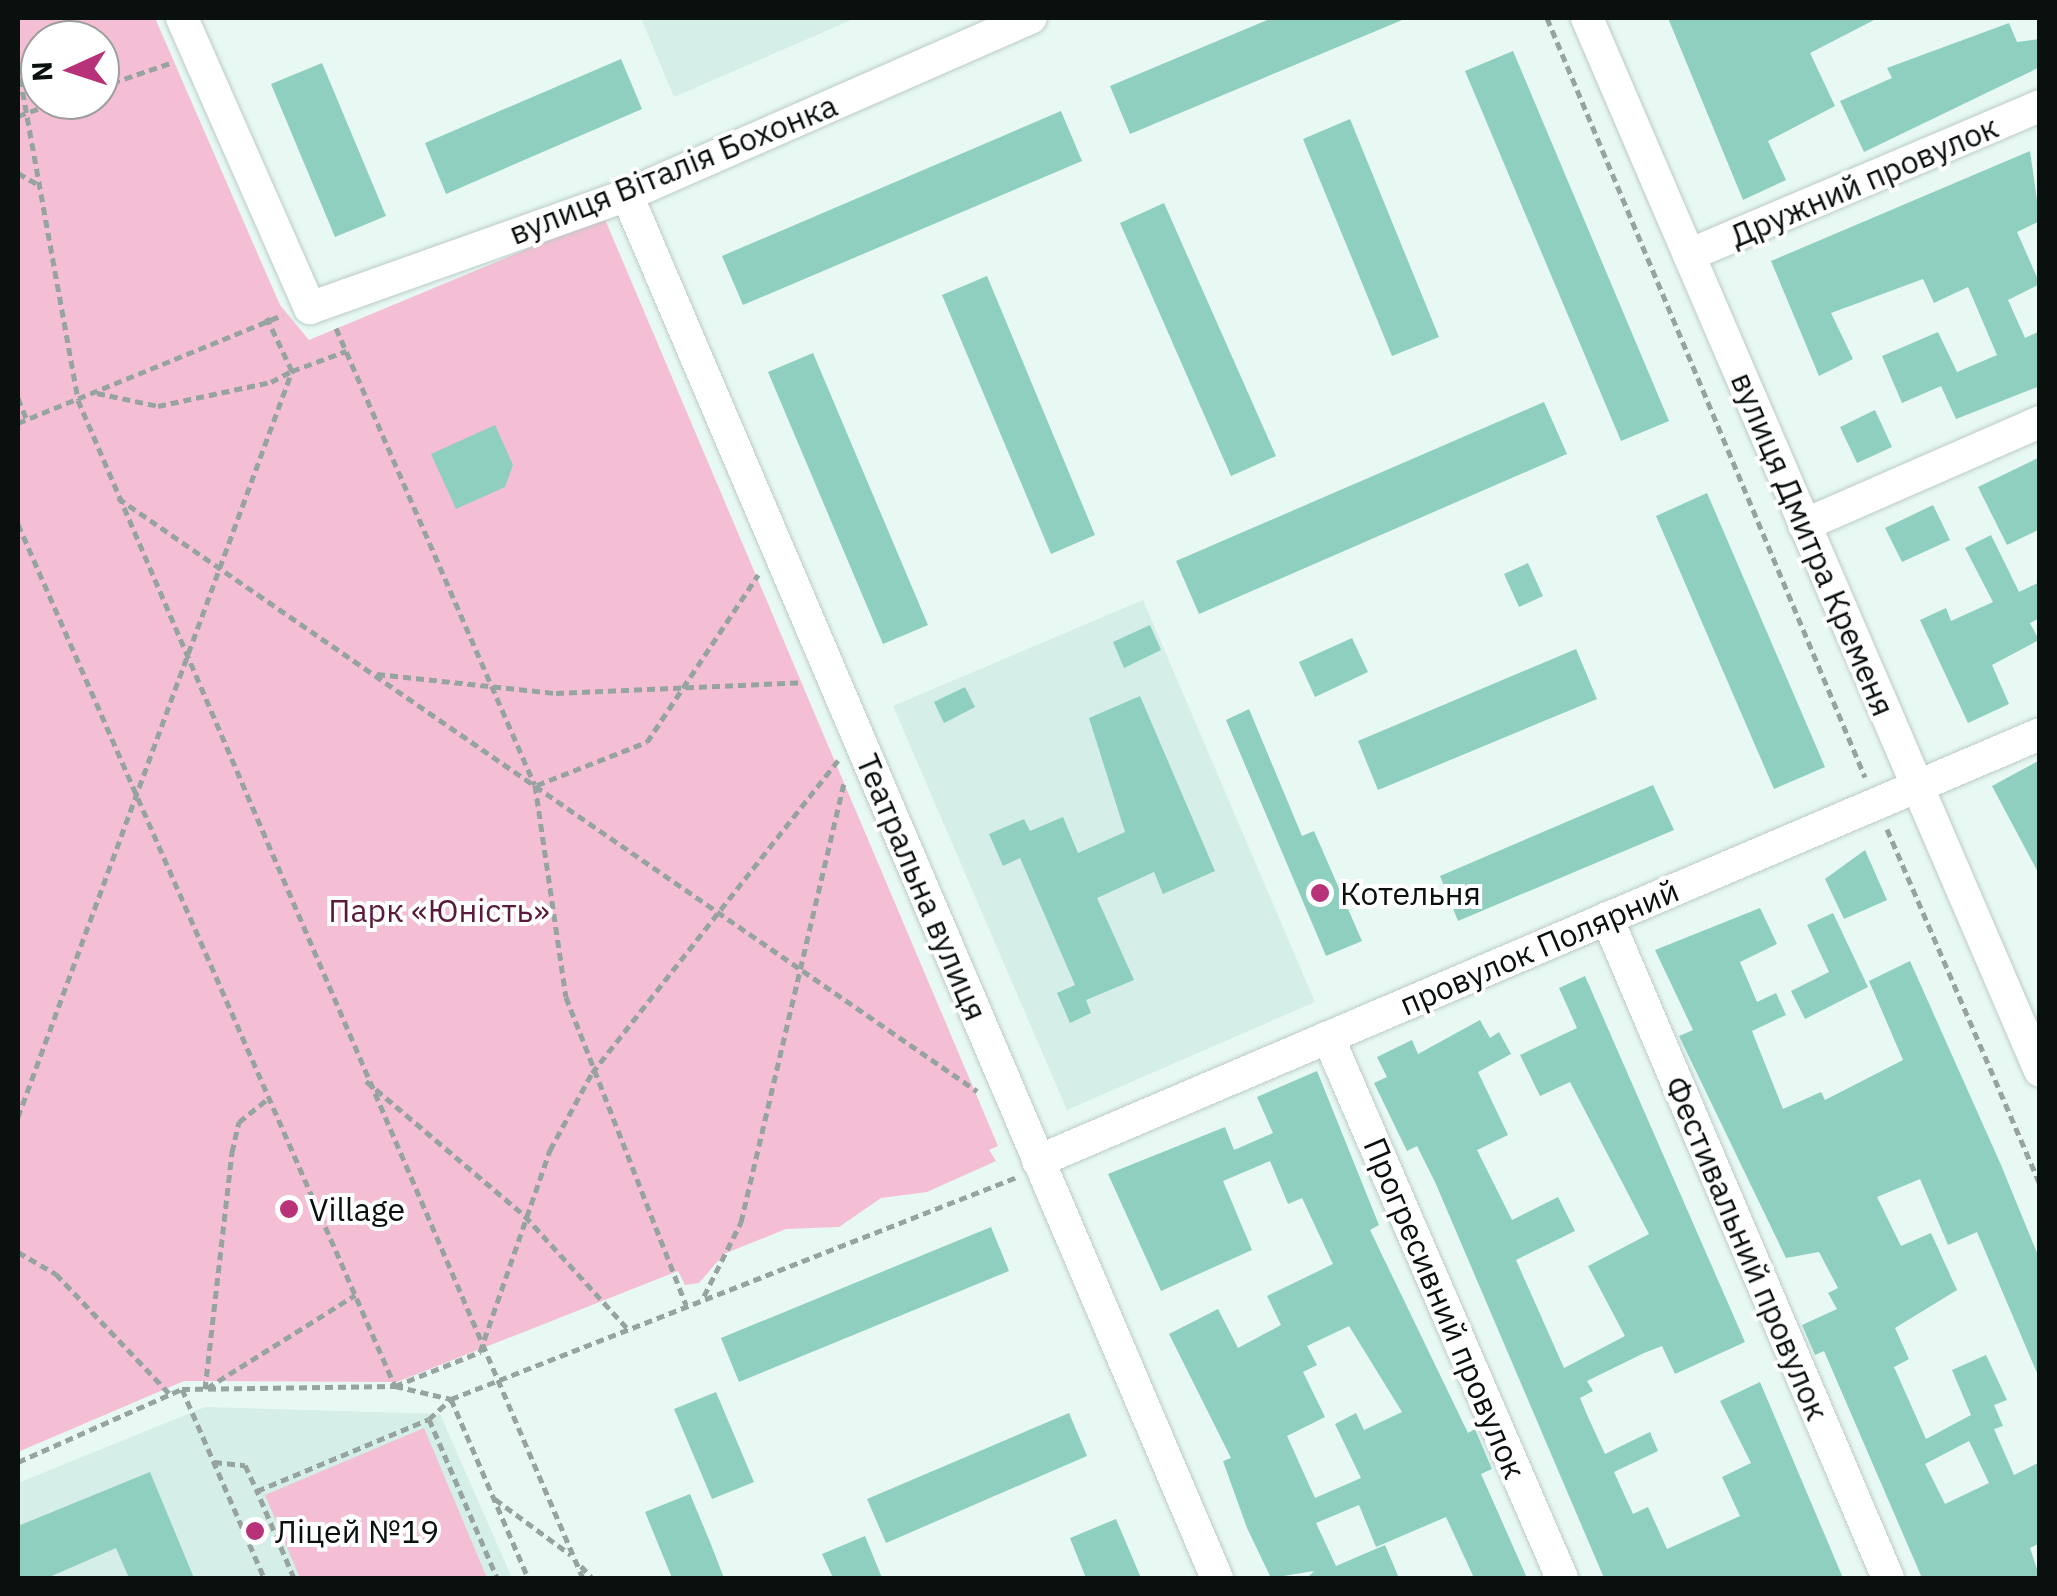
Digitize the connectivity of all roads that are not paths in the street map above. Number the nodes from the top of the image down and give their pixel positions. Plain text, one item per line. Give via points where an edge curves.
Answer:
1 (1032, 18) edge
2 (1587, 18) edge
3 (177, 32) edge
4 (2040, 106) edge
5 (627, 196) junction
6 (1689, 255) junction
7 (2040, 422) edge
8 (1804, 525) junction
9 (2040, 734) edge
10 (1916, 786) junction
11 (1606, 918) junction
12 (1328, 1037) junction
13 (2040, 1071) edge
14 (1029, 1168) junction
15 (1218, 1578) edge
16 (1562, 1578) edge
17 (1888, 1578) edge

1 - 5 street, вулиця Віталія Бохонка
2 - 6 street, вулиця Дмитра Кременя
3 - 5 street, вулиця Віталія Бохонка via 314,315
4 - 6 street, Дружний провулок
5 - 14 street, Театральна вулиця via 1014,1104
6 - 8 street, вулиця Дмитра Кременя
7 - 8 street
8 - 10 street, вулиця Дмитра Кременя
9 - 10 street, провулок Полярний
10 - 11 street, провулок Полярний
10 - 13 street, вулиця Дмитра Кременя
11 - 12 street, провулок Полярний
11 - 17 street, Фестивальний провулок
12 - 14 street, провулок Полярний
12 - 16 street, Прогресивний провулок
14 - 15 street, Театральна вулиця

